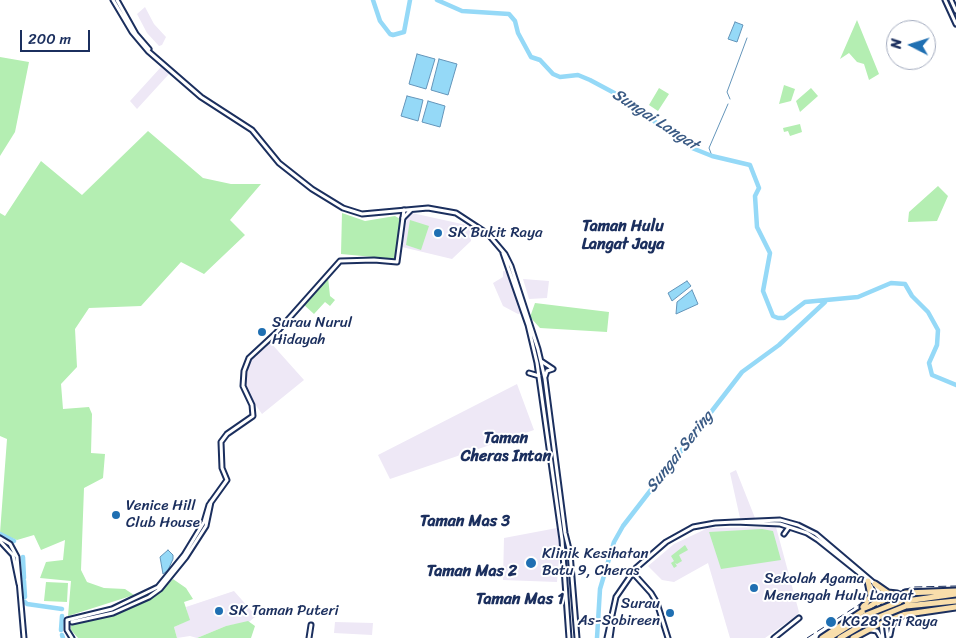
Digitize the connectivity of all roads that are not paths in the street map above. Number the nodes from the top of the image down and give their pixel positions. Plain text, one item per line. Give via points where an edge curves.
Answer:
1 (113, 0) edge
2 (946, 0) edge
3 (951, 0) edge
4 (118, 1) edge
5 (956, 11) edge
6 (956, 24) edge
7 (152, 54) junction
8 (404, 210) junction
9 (412, 210) junction
10 (403, 218) junction
11 (509, 249) dead end
12 (502, 252) junction
13 (507, 258) junction
14 (539, 361) junction
15 (542, 379) junction
16 (211, 502) junction
17 (735, 522) junction
18 (790, 527) junction
19 (784, 534) dead end
20 (0, 539) edge
21 (632, 572) junction
22 (868, 581) junction
23 (875, 584) junction
24 (956, 592) edge
25 (908, 593) junction
26 (880, 601) junction
27 (956, 601) edge
28 (956, 606) edge
29 (858, 613) junction
30 (907, 614) junction
31 (799, 618) dead end
32 (67, 621) junction
33 (885, 622) junction
34 (863, 632) junction
35 (24, 638) edge
36 (72, 638) edge
37 (569, 638) edge
38 (577, 638) edge
39 (608, 638) edge
40 (668, 638) edge
41 (774, 638) edge
42 (822, 638) edge
43 (829, 638) edge
44 (840, 638) edge
45 (853, 638) edge
46 (882, 638) edge
47 (889, 638) edge

1 - 7 main road via 139,41
2 - 6 main road
3 - 5 main road
4 - 7 main road via 136,34
7 - 8 main road via 201,97 252,130 279,163 331,201 362,214
8 - 9 main road
8 - 10 main road
9 - 10 main road
9 - 12 main road via 435,208 462,216 488,235
10 - 16 main road via 397,262 340,261 276,333 249,358 242,386 252,405 253,416 221,442 222,468 227,480
11 - 13 main road
12 - 13 main road
12 - 14 main road
13 - 14 main road
14 - 15 main road
14 - 15 main road via 530,373
14 - 15 main road via 552,369
15 - 37 main road via 562,540
15 - 38 main road via 570,553
16 - 32 main road via 198,534 158,588 112,609
16 - 32 main road via 206,526 160,589 113,613
17 - 18 main road
17 - 21 main road via 700,525 686,530 656,549
17 - 23 main road via 780,520 810,530
18 - 19 main road
18 - 22 main road via 811,534
20 - 35 main road via 15,557
21 - 39 main road via 618,592
21 - 40 main road via 657,603
22 - 26 main road
22 - 29 highway via 871,596
23 - 25 highway via 888,593
23 - 26 main road
24 - 25 highway
24 - 43 highway, bridge via 899,602 866,615
25 - 26 highway
26 - 29 highway
26 - 33 main road
27 - 44 highway, bridge via 906,606 869,621
28 - 30 highway
29 - 42 highway
30 - 33 highway
30 - 47 main road via 894,622
31 - 41 main road
32 - 36 main road
33 - 34 highway
33 - 46 main road
33 - 47 main road
34 - 45 highway
34 - 46 main road via 875,630

